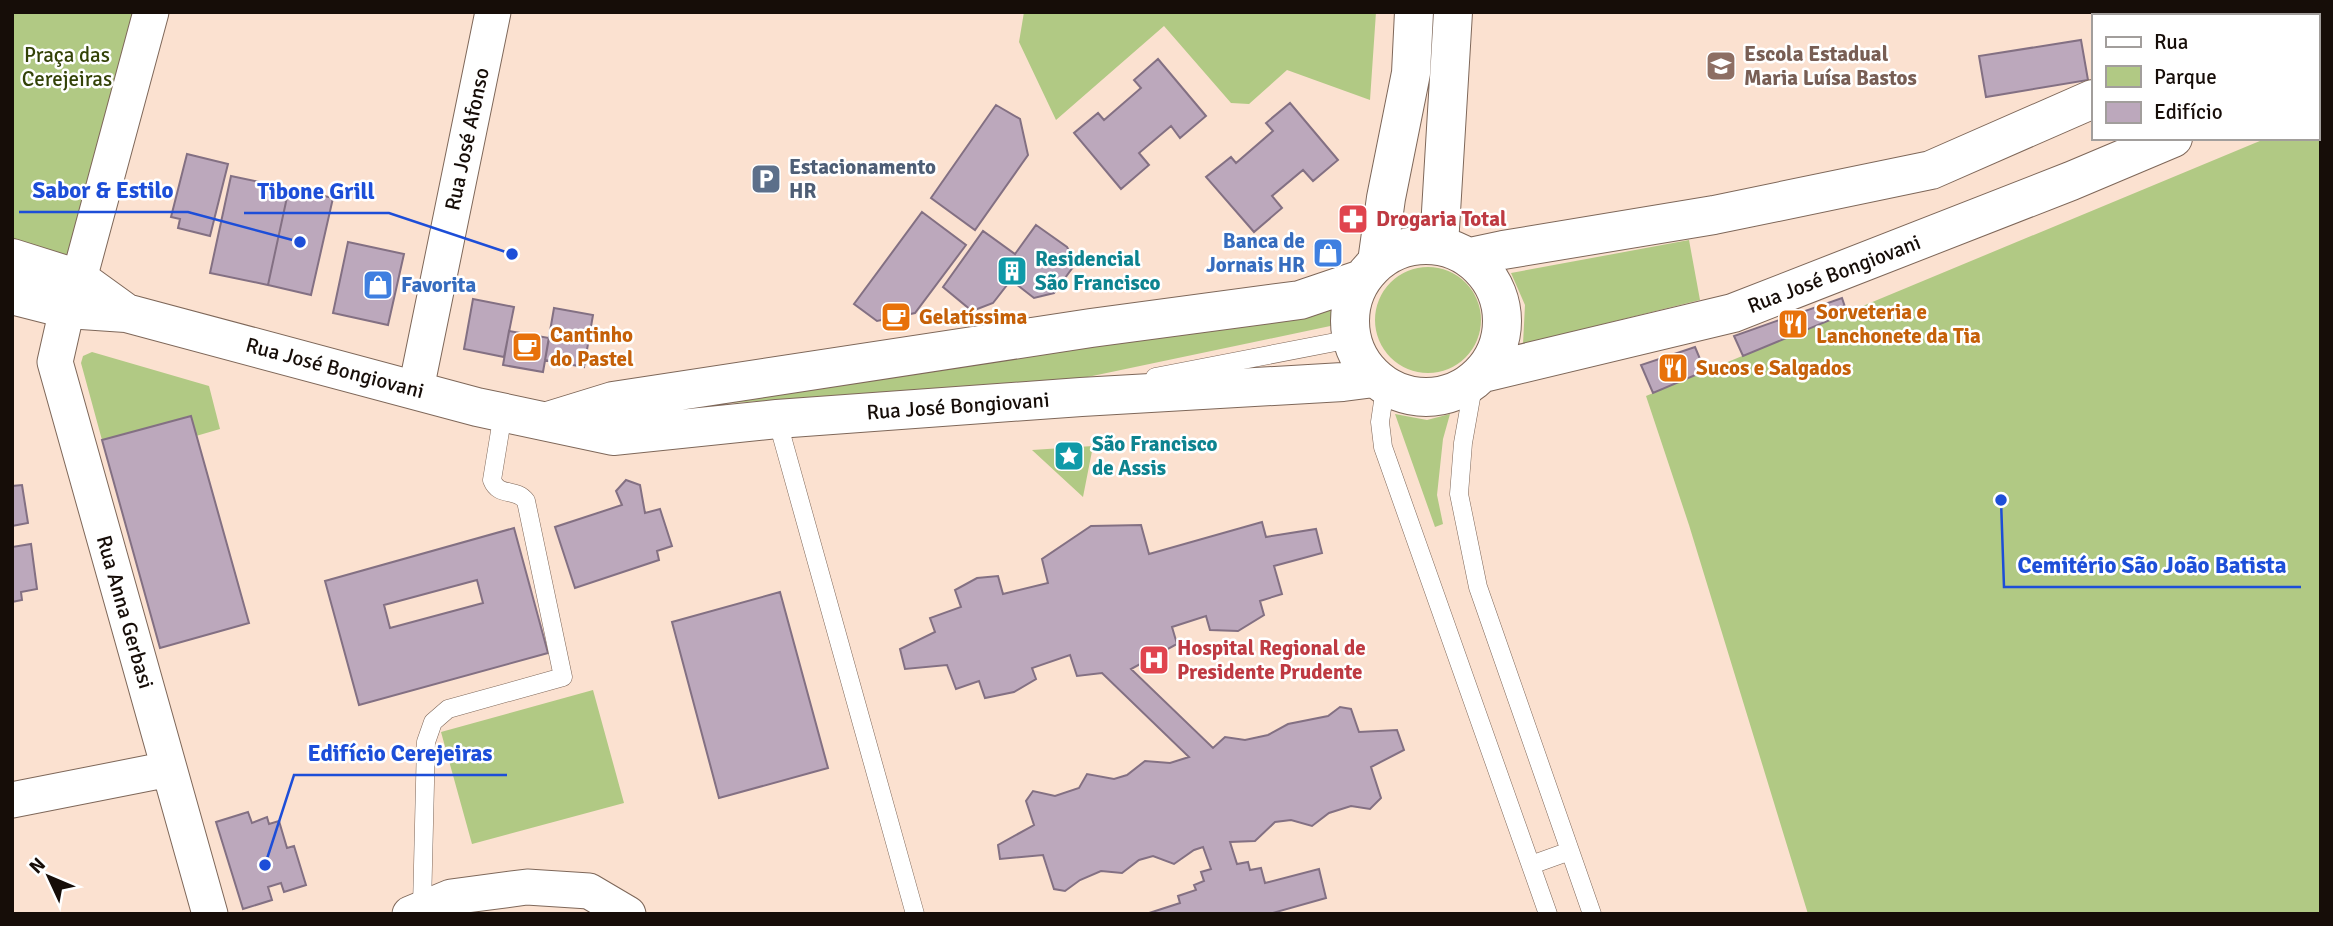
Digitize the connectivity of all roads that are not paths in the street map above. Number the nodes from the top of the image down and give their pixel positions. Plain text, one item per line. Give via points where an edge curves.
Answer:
1 (151, 12) edge
2 (493, 12) edge
3 (1414, 12) edge
4 (1453, 12) edge
5 (2092, 99) edge
6 (2153, 142) edge
7 (1454, 251) junction
8 (12, 258) edge
9 (1369, 271) junction
10 (73, 294) junction
11 (12, 295) edge
12 (1352, 339) junction
13 (1478, 377) junction
14 (1380, 383) junction
15 (416, 389) junction
16 (1081, 397) junction
17 (503, 413) junction
18 (777, 419) junction
19 (544, 422) junction
20 (169, 769) junction
21 (12, 800) edge
22 (1570, 851) junction
23 (1531, 865) junction
24 (416, 910) edge
25 (1547, 913) edge
26 (210, 914) edge
27 (628, 914) edge
28 (915, 914) edge
29 (1592, 914) edge

1 - 10 street, Rua Anna Gerbasi
2 - 15 street, Rua José Afonso
3 - 9 street via 1411,73
4 - 7 street
5 - 7 street via 1931,170 1714,215 1503,250
6 - 13 street, Rua José Bongiovani via 1733,313
7 - 9 street via 1417,244 1396,250
7 - 13 street via 1486,272 1503,312 1495,355
8 - 10 street, Rua José Bongiovani
9 - 12 street via 1352,298
9 - 19 street, Rua José Bongiovani via 1300,300 613,401
10 - 11 street, Rua José Bongiovani
10 - 15 street, Rua José Bongiovani via 126,313
10 - 20 street, Rua Anna Gerbasi via 55,362
12 - 14 street via 1358,357
12 - 16 lane via 1148,378
13 - 14 street via 1453,393 1430,398 1406,395
13 - 22 lane via 1463,443 1459,494 1475,574
14 - 16 street, Rua José Bongiovani
14 - 23 lane via 1383,446
15 - 17 street, Rua José Bongiovani
16 - 18 street, Rua José Bongiovani
17 - 19 street, Rua José Bongiovani
17 - 24 lane via 492,480 495,488 526,501 563,677 448,709 433,722 426,742
18 - 19 street, Rua José Bongiovani via 613,436
18 - 28 lane
20 - 21 street
20 - 26 street, Rua Anna Gerbasi
22 - 23 lane
22 - 29 lane
23 - 25 lane
24 - 27 street via 451,897 527,887 589,891

